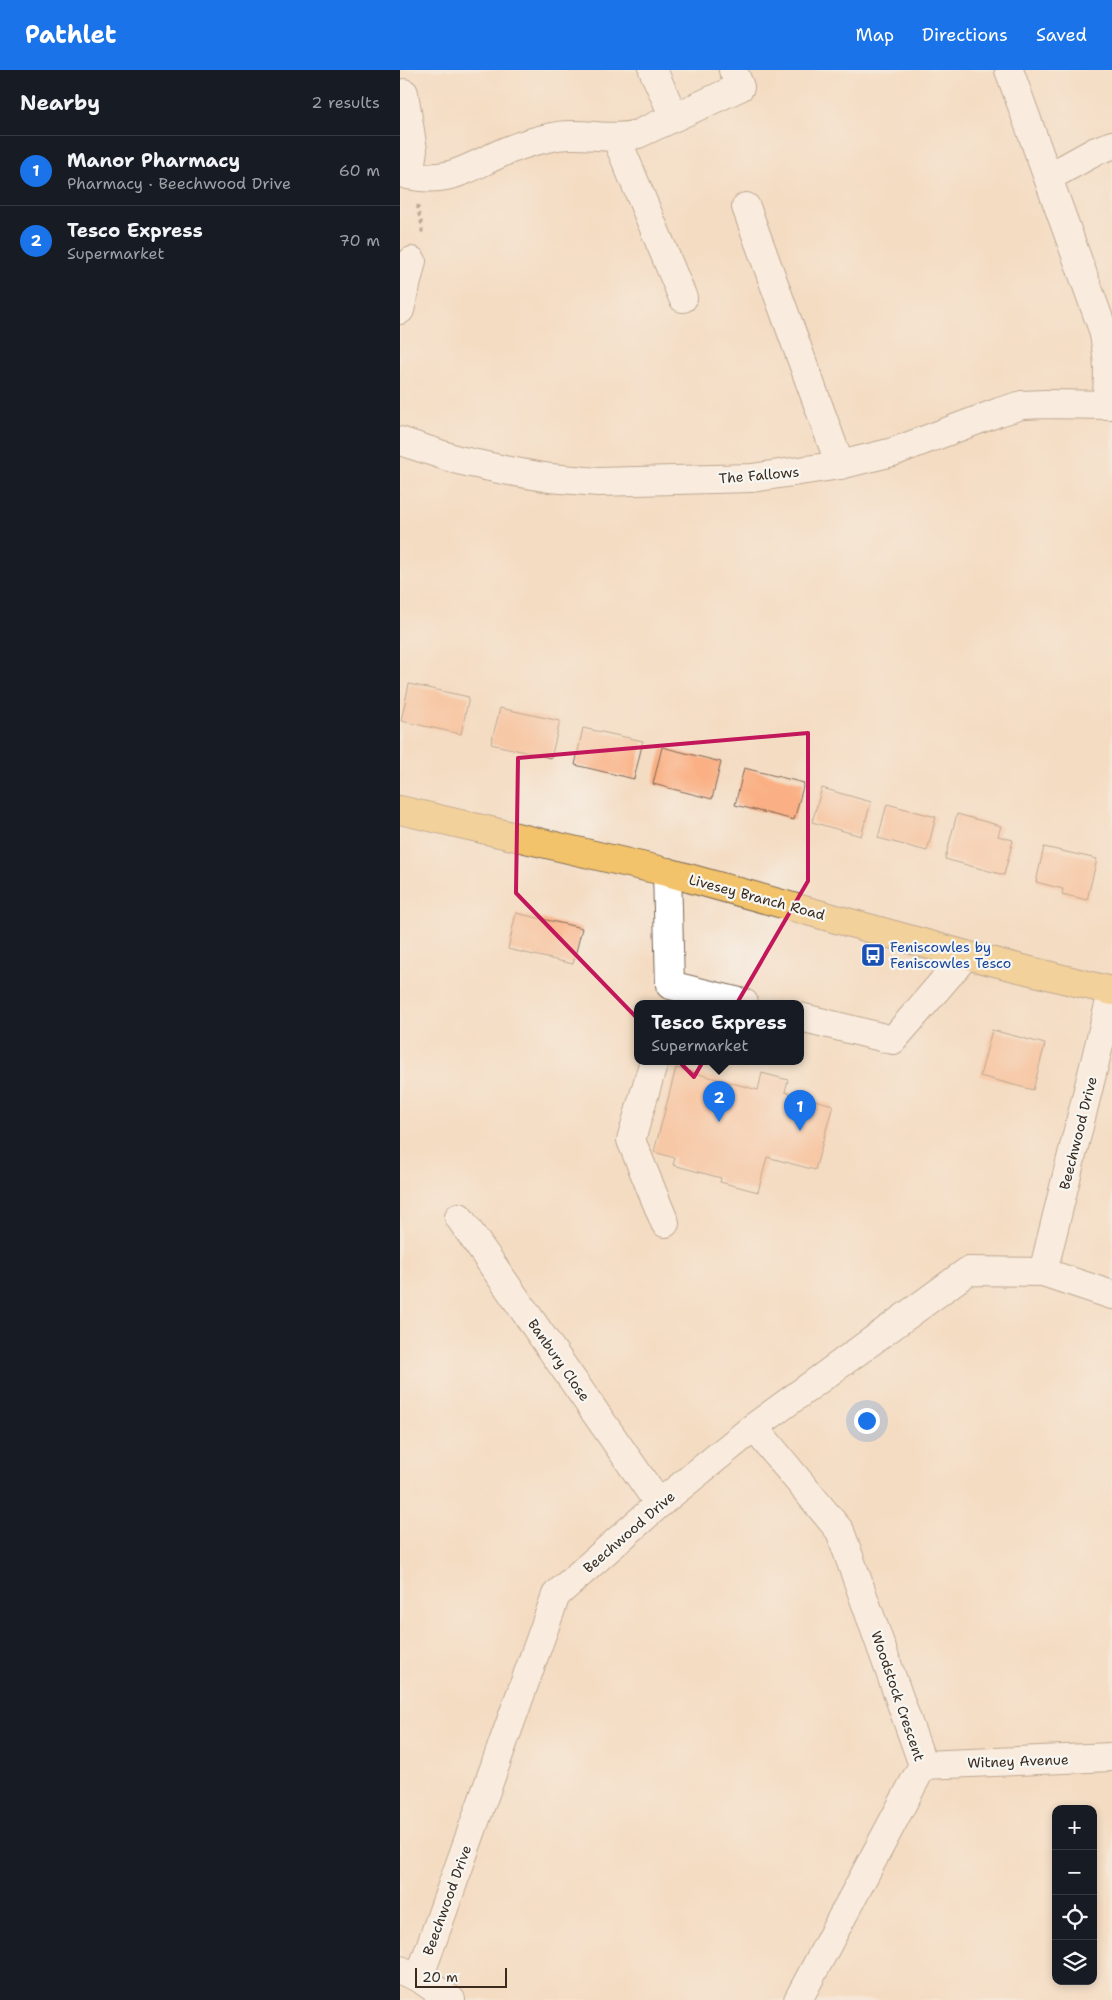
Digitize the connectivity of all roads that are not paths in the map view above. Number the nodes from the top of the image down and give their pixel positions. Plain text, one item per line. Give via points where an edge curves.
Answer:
1 (653, 70) edge
2 (733, 70) edge
3 (1009, 70) edge
4 (404, 93) dead end
5 (674, 118) junction
6 (616, 137) junction
7 (1112, 145) edge
8 (410, 175) edge
9 (1048, 177) junction
10 (746, 207) dead end
11 (412, 261) road end
12 (683, 298) dead end
13 (400, 310) edge
14 (1109, 405) edge
15 (400, 441) edge
16 (840, 465) junction
17 (400, 810) edge
18 (667, 872) junction
19 (966, 955) junction
20 (1112, 992) edge
21 (668, 994) edge
22 (719, 1000) edge
23 (804, 1018) edge
24 (653, 1065) edge
25 (459, 1217) dead end
26 (665, 1224) dead end
27 (1043, 1272) junction
28 (1112, 1295) edge
29 (754, 1427) junction
30 (660, 1504) junction
31 (1112, 1757) edge
32 (923, 1765) junction
33 (410, 1974) edge
34 (451, 2000) edge
35 (798, 2000) edge

1 - 5 street
2 - 5 street via 740,87
3 - 9 street
4 - 8 street via 413,150
5 - 6 street via 638,134
6 - 8 street via 569,135 506,151 459,174 440,177
6 - 12 street
7 - 9 street
9 - 14 street via 1103,330 1109,357
10 - 16 street
11 - 13 street
14 - 16 street, The Fallows via 1022,405 893,452
15 - 16 street, The Fallows via 458,460 504,470 598,482 752,478
17 - 18 main road, Livesey Branch Road
18 - 19 main road, Livesey Branch Road
18 - 21 street
19 - 20 main road, Livesey Branch Road
19 - 23 street via 893,1040
20 - 27 street, Beechwood Drive
21 - 22 street
24 - 26 street via 631,1140
25 - 30 street, Banbury Close
27 - 28 street, Beechwood Drive
27 - 29 street, Beechwood Drive via 968,1272
29 - 30 street, Beechwood Drive
29 - 32 street, Woodstock Crescent via 840,1531
30 - 33 street, Beechwood Drive via 556,1595
31 - 32 street, Witney Avenue
32 - 35 street, Woodstock Crescent
33 - 34 street, Beechwood Drive

